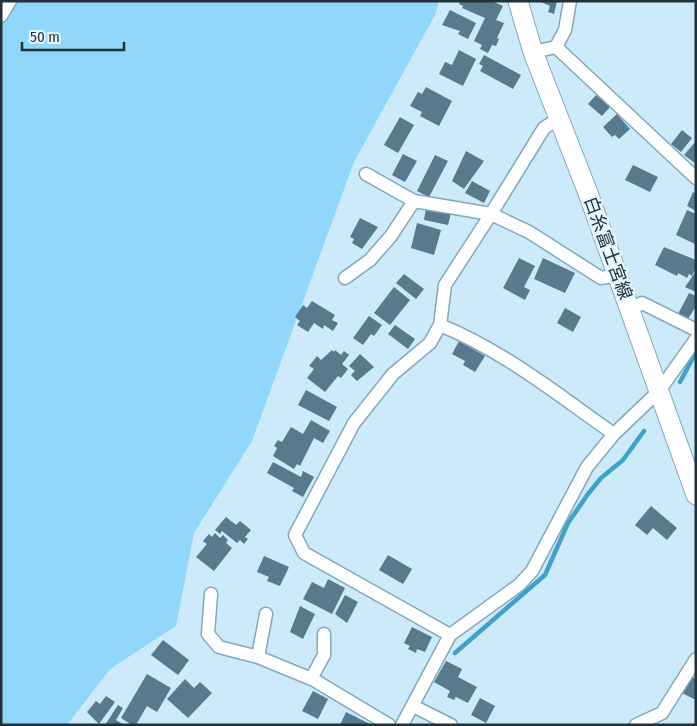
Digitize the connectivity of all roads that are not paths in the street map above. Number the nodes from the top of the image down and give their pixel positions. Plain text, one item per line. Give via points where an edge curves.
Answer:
1 (10, 1) edge
2 (518, 1) edge
3 (570, 1) edge
4 (1, 16) edge
5 (556, 47) junction
6 (533, 52) junction
7 (559, 118) junction
8 (366, 174) dead end
9 (696, 178) edge
10 (414, 200) junction
11 (492, 214) junction
12 (618, 275) junction
13 (346, 278) dead end
14 (630, 310) junction
15 (440, 325) junction
16 (696, 330) edge
17 (696, 339) edge
18 (659, 391) junction
19 (614, 434) junction
20 (696, 495) edge
21 (211, 594) dead end
22 (266, 614) dead end
23 (324, 634) dead end
24 (450, 635) junction
25 (258, 657) junction
26 (696, 659) edge
27 (311, 679) junction
28 (413, 706) junction
29 (389, 725) edge
30 (402, 725) edge
31 (451, 725) edge
32 (636, 725) edge

1 - 4 street
2 - 6 main road, 白糸富士宮線
3 - 5 street via 565,30
5 - 6 street
5 - 9 street
6 - 7 main road, 白糸富士宮線
7 - 11 street via 544,128
7 - 12 main road, 白糸富士宮線
8 - 10 street
10 - 11 street
10 - 13 street via 391,236 370,260
11 - 12 street via 529,232 601,278
11 - 15 street via 445,285
12 - 14 main road, 白糸富士宮線
14 - 16 street via 642,303
14 - 18 main road, 白糸富士宮線
15 - 19 street via 495,351
15 - 24 street via 430,343 393,374 354,423 295,535 304,553
17 - 18 street
18 - 19 street
18 - 20 main road, 白糸富士宮線
19 - 24 street via 587,468 532,571 519,585
21 - 25 street via 208,634 219,647
22 - 25 street
23 - 27 street via 324,655
24 - 28 street
25 - 27 street
26 - 32 street via 662,713
27 - 29 street
28 - 30 street
28 - 31 street

